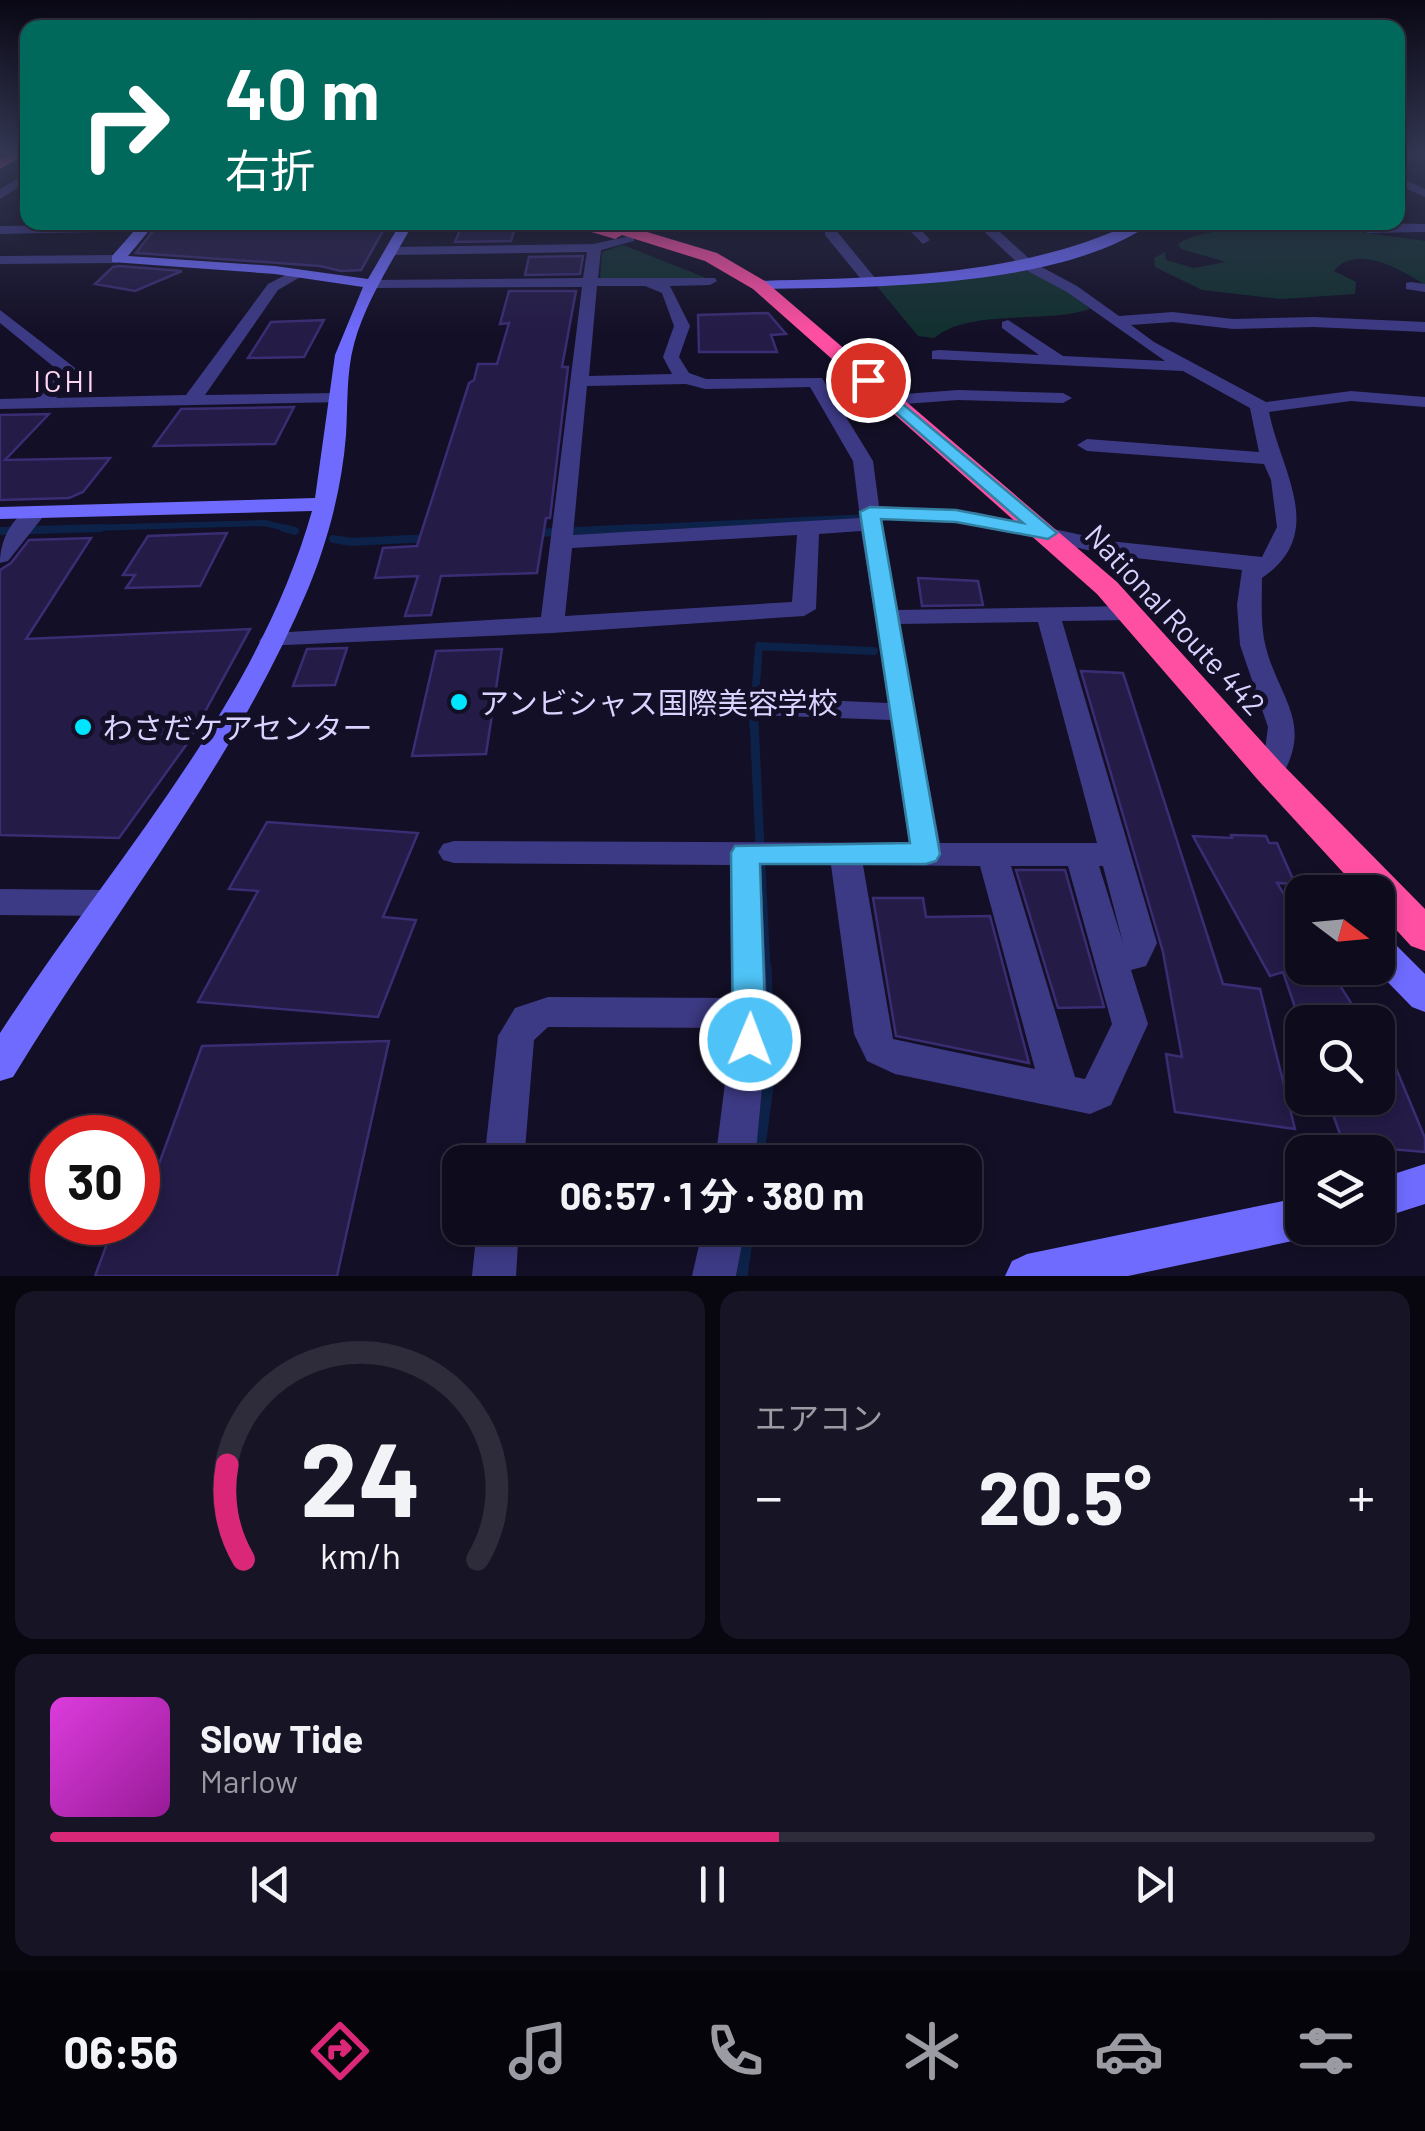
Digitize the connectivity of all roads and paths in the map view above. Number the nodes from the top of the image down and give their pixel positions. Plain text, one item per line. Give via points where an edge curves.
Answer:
1 (143, 230) edge
2 (404, 230) edge
3 (606, 230) edge
4 (619, 230) edge
5 (652, 230) edge
6 (914, 230) edge
7 (991, 230) edge
8 (1129, 230) edge
9 (830, 232) dead end
10 (636, 236) junction
11 (922, 240) dead end
12 (594, 248) junction
13 (392, 251) junction
14 (117, 259) junction
15 (0, 260) edge
16 (1026, 263) junction
17 (297, 273) junction
18 (710, 280) dead end
19 (870, 281) junction
20 (590, 282) junction
21 (645, 282) junction
22 (373, 284) junction
23 (763, 288) junction
24 (0, 315) edge
25 (1114, 322) junction
26 (1008, 325) dead end
27 (1425, 327) edge
28 (938, 354) dead end
29 (1057, 360) junction
30 (1189, 368) junction
31 (685, 379) junction
32 (580, 381) junction
33 (338, 398) junction
34 (1063, 398) dead end
35 (192, 400) junction
36 (891, 400) junction
37 (1425, 402) edge
38 (0, 404) edge
39 (41, 404) junction
40 (1260, 408) junction
41 (1087, 444) dead end
42 (1272, 459) junction
43 (322, 504) junction
44 (0, 513) edge
45 (871, 518) junction
46 (808, 528) junction
47 (19, 533) edge
48 (1048, 533) junction
49 (562, 542) junction
50 (1262, 566) junction
51 (1130, 613) junction
52 (1048, 614) junction
53 (886, 617) junction
54 (552, 626) junction
55 (272, 641) junction
56 (700, 704) dead end
57 (903, 712) junction
58 (1270, 772) junction
59 (454, 852) dead end
60 (745, 853) junction
61 (846, 854) junction
62 (926, 854) junction
63 (992, 854) junction
64 (1097, 855) junction
65 (1364, 875) edge
66 (0, 902) edge
67 (108, 903) junction
68 (1395, 907) edge
69 (1425, 934) edge
70 (1395, 966) edge
71 (1425, 997) edge
72 (750, 1013) junction
73 (0, 1065) edge
74 (1060, 1091) junction
75 (505, 1145) edge
76 (738, 1145) edge
77 (1425, 1184) edge
78 (1395, 1194) edge
79 (1285, 1222) edge
80 (497, 1245) edge
81 (720, 1245) edge
82 (494, 1276) edge
83 (714, 1276) edge
84 (1027, 1276) edge

1 - 14 street
2 - 13 street
3 - 10 highway, National Route 442
4 - 10 highway, National Route 442
5 - 10 highway
6 - 11 street
7 - 16 street
8 - 16 street
9 - 19 street
10 - 12 street
10 - 23 highway, National Route 442 via 723,262
12 - 13 street
12 - 20 street
13 - 22 street
14 - 15 street
14 - 17 street
16 - 19 street
16 - 25 street
17 - 22 street
17 - 35 street via 273,286
18 - 21 street
19 - 23 street
20 - 21 street
20 - 22 street
20 - 32 street
21 - 31 street via 668,290 682,326 672,360
22 - 33 street via 345,347
23 - 36 highway, National Route 442
24 - 39 street via 70,371
25 - 27 street via 1174,316 1233,324
25 - 30 street
26 - 29 street
28 - 29 street
29 - 30 street
30 - 40 street
31 - 32 street
31 - 45 street via 816,382 862,456
32 - 49 street
33 - 35 street
33 - 43 street
34 - 36 street
35 - 39 street
36 - 48 highway, National Route 442
37 - 40 street via 1352,396
38 - 39 street
40 - 42 street
41 - 42 street
42 - 50 street via 1288,527
43 - 47 street
43 - 55 street
44 - 47 street
45 - 46 street
45 - 48 street via 956,516
45 - 53 street
46 - 49 street
46 - 54 street via 804,609
48 - 50 street via 1109,548
48 - 51 highway, National Route 442
49 - 54 street
50 - 58 street via 1250,575 1252,642 1284,735
51 - 52 street
51 - 58 highway, National Route 442
52 - 53 street
52 - 64 street
53 - 57 street
54 - 55 street
55 - 67 street via 164,825
56 - 57 street
57 - 62 street
58 - 65 highway, National Route 442
59 - 60 street
60 - 61 street
60 - 72 street
61 - 62 street
61 - 74 street via 872,1034 880,1050
62 - 63 street
63 - 64 street
63 - 74 street
64 - 74 street via 1130,1014 1126,1038 1094,1097
66 - 67 street
67 - 73 street
68 - 69 highway, National Route 442
70 - 71 street
72 - 75 street via 548,1012 528,1020 514,1045
72 - 76 street
77 - 78 street
79 - 84 street
80 - 82 street
81 - 83 street

